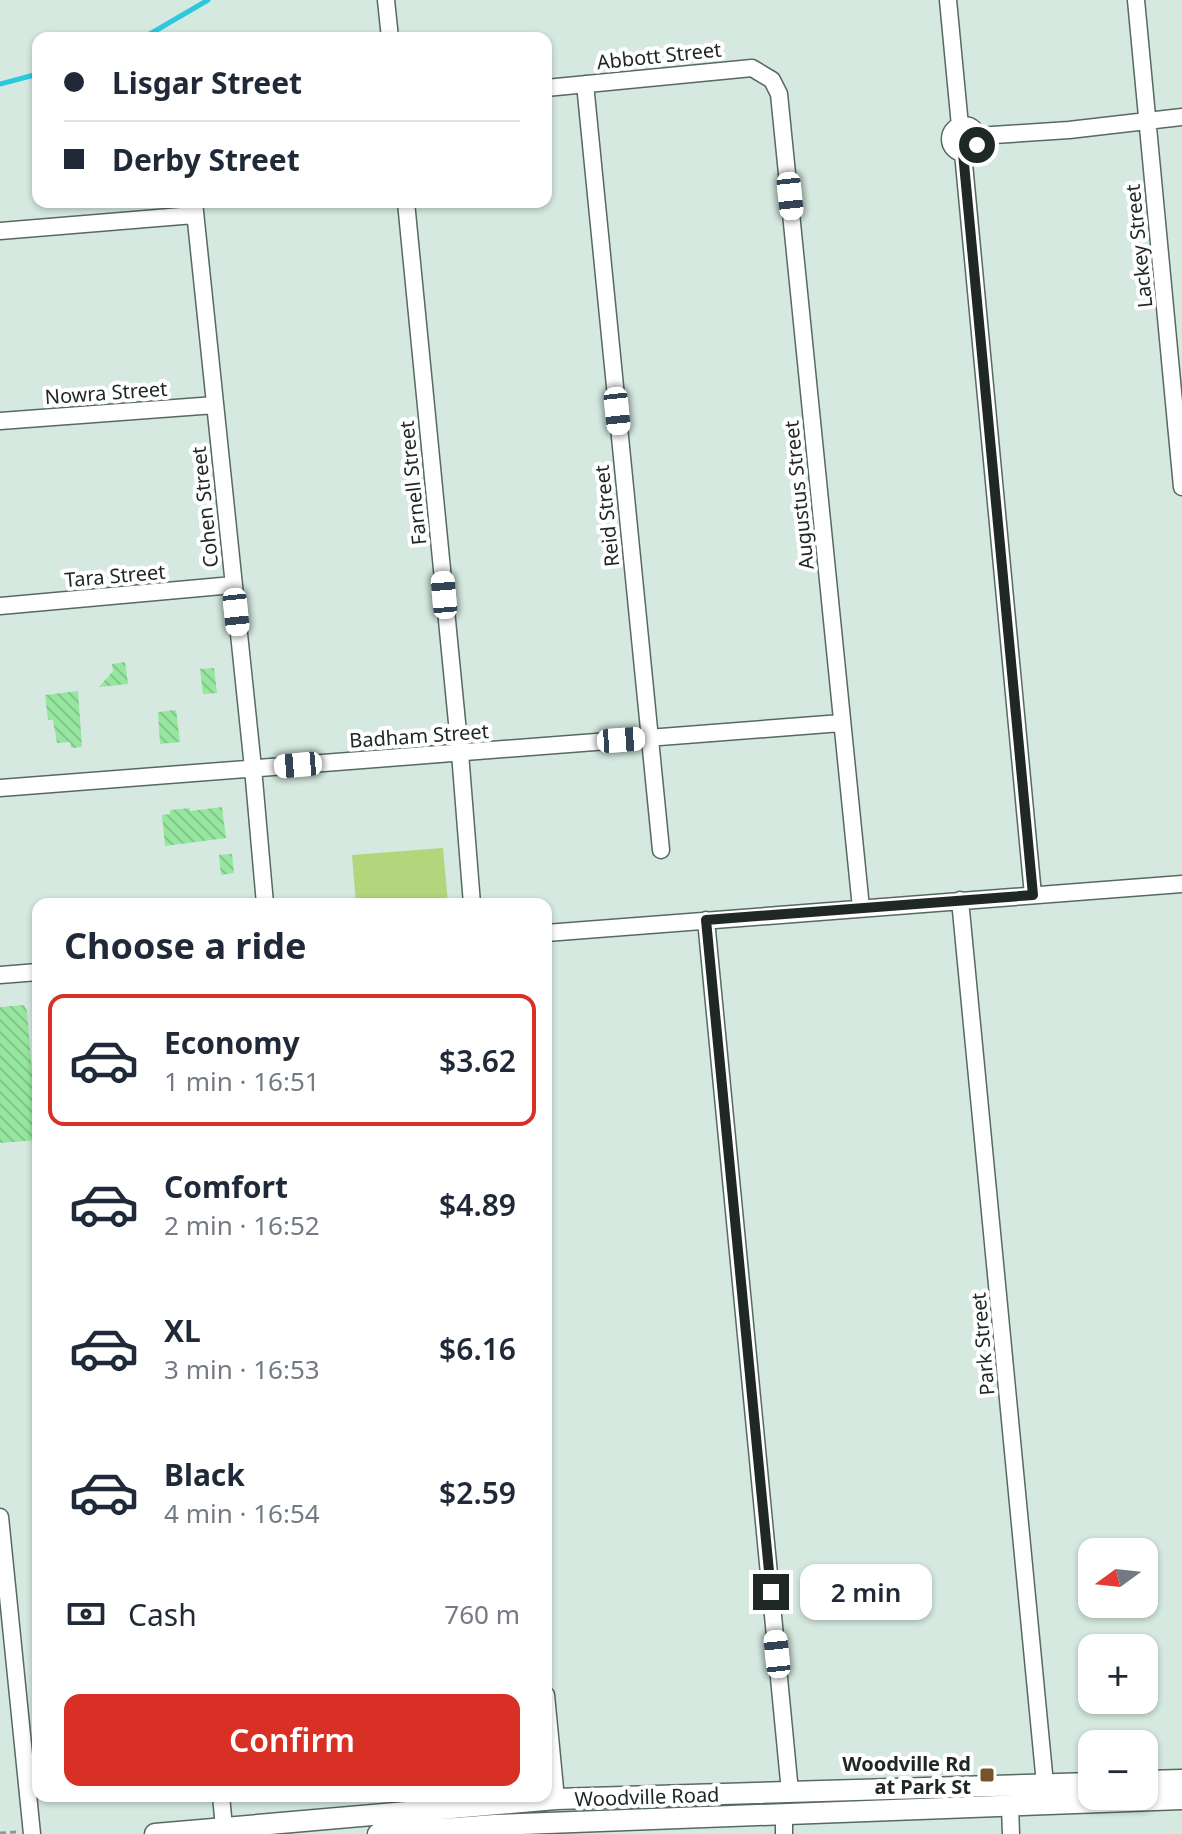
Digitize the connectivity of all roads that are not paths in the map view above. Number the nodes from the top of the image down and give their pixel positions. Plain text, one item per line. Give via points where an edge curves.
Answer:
1 (386, 0) edge
2 (948, 0) edge
3 (1136, 0) edge
4 (389, 32) edge
5 (772, 80) joint
6 (585, 84) junction
7 (552, 87) edge
8 (1182, 117) edge
9 (1147, 121) junction
10 (960, 126) junction
11 (978, 136) junction
12 (963, 153) junction
13 (194, 208) edge
14 (407, 208) edge
15 (0, 231) edge
16 (215, 405) junction
17 (0, 421) edge
18 (1182, 487) edge
19 (233, 585) junction
20 (0, 606) edge
21 (841, 723) junction
22 (649, 738) junction
23 (460, 753) junction
24 (253, 768) junction
25 (0, 788) edge
26 (661, 850) dead end
27 (1182, 884) edge
28 (1033, 895) junction
29 (264, 898) edge
30 (472, 898) edge
31 (960, 900) junction
32 (861, 908) junction
33 (706, 920) junction
34 (552, 933) edge
35 (32, 972) edge
36 (0, 975) edge
37 (0, 1517) edge
38 (552, 1757) edge
39 (1182, 1780) edge
40 (1158, 1781) edge
41 (1078, 1783) edge
42 (1045, 1784) junction
43 (790, 1792) junction
44 (552, 1799) edge
45 (556, 1799) junction
46 (1182, 1799) edge
47 (222, 1802) edge
48 (461, 1802) edge
49 (429, 1803) edge
50 (1010, 1806) junction
51 (784, 1824) edge
52 (224, 1827) junction
53 (412, 1833) edge
54 (32, 1834) edge
55 (155, 1834) edge
56 (378, 1834) edge
57 (1011, 1834) edge

1 - 4 street
2 - 10 street
3 - 9 street, Lackey Street
5 - 6 street, Abbott Street via 746,68
5 - 21 street, Augustus Street via 781,103
6 - 7 street, Abbott Street
6 - 22 street, Reid Street
8 - 9 street
9 - 11 street
9 - 18 street, Lackey Street
10 - 11 street via 969,126
10 - 12 street via 951,141
11 - 12 street via 975,148
12 - 28 street
13 - 15 street
13 - 16 street, Cohen Street
14 - 23 street, Farnell Street
16 - 17 street, Nowra Street
16 - 19 street, Cohen Street
19 - 20 street, Tara Street
19 - 24 street, Cohen Street
21 - 22 street, Badham Street
21 - 32 street, Augustus Street
22 - 23 street, Badham Street
22 - 26 street, Reid Street
23 - 24 street, Badham Street
23 - 30 street, Farnell Street
24 - 25 street, Badham Street
24 - 29 street, Cohen Street
27 - 28 street
28 - 31 street
31 - 32 street
31 - 42 street, Park Street
32 - 33 street
33 - 34 street
33 - 43 street
35 - 36 street
37 - 54 street
38 - 45 street
39 - 40 main road
41 - 42 main road, Woodville Road
42 - 43 main road, Woodville Road
43 - 45 main road, Woodville Road
44 - 45 main road, Woodville Road
46 - 50 main road, Woodville Road
47 - 52 street
48 - 49 main road, Woodville Road
49 - 52 main road, Woodville Road
50 - 51 main road, Woodville Road
50 - 57 street
51 - 53 main road, Woodville Road via 495,1825
52 - 55 main road, Woodville Road
53 - 56 main road, Woodville Road

